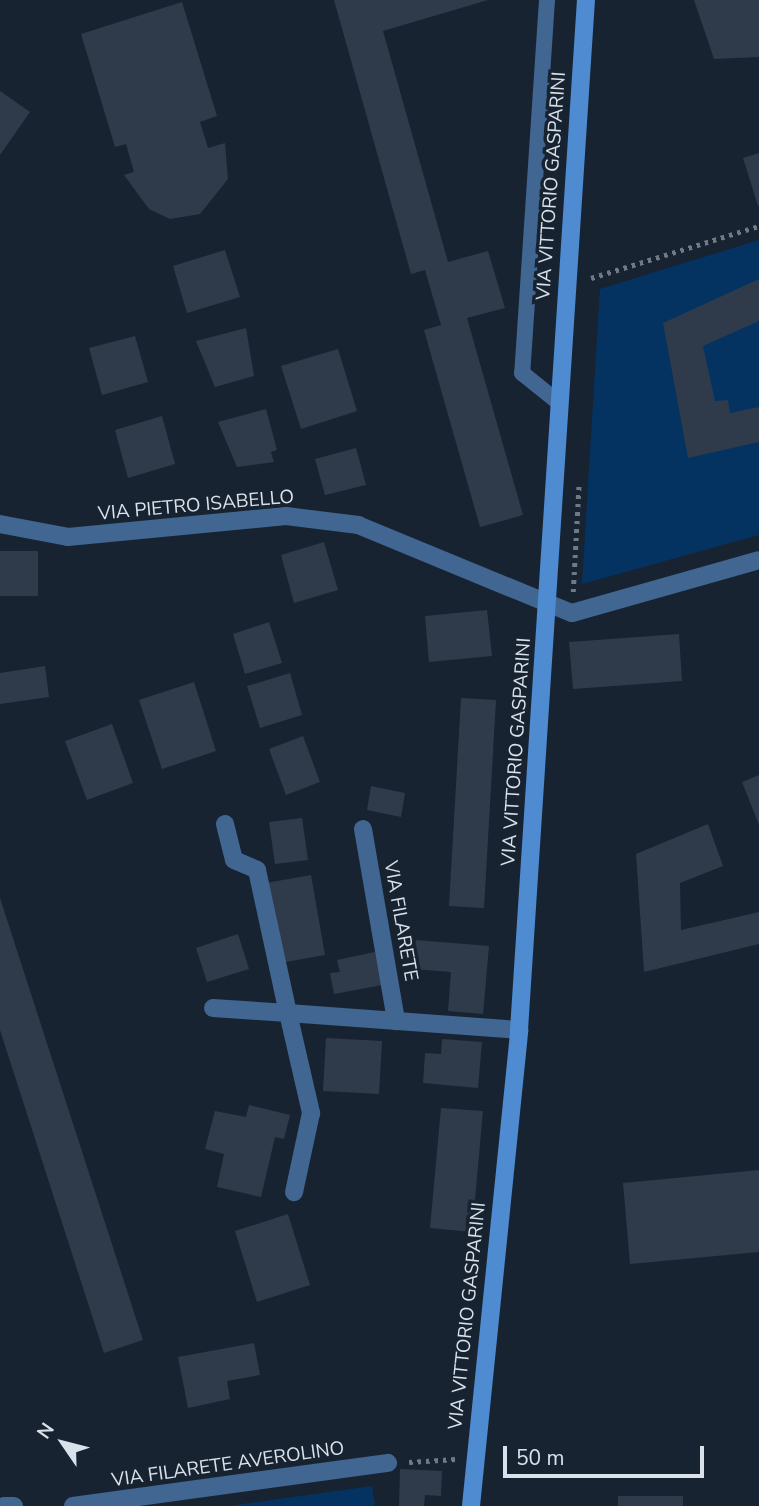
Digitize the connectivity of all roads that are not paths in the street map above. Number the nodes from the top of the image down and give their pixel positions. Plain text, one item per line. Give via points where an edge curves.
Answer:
1 (547, 0) edge
2 (586, 0) edge
3 (558, 402) junction
4 (0, 524) edge
5 (759, 560) edge
6 (547, 607) junction
7 (225, 824) dead end
8 (363, 829) dead end
9 (213, 1007) dead end
10 (288, 1013) junction
11 (396, 1021) junction
12 (519, 1030) junction
13 (294, 1192) dead end
14 (388, 1463) road end
15 (4, 1506) edge
16 (14, 1506) edge
17 (73, 1506) edge
18 (471, 1506) edge

1 - 3 lane via 522,373
2 - 3 street, VIA VITTORIO GASPARINI
3 - 6 street, VIA VITTORIO GASPARINI
4 - 6 street, VIA PIETRO ISABELLO via 68,537 286,516 358,525
5 - 6 street, VIA PIETRO ISABELLO via 572,613
6 - 12 street, VIA VITTORIO GASPARINI
7 - 10 street via 234,860 257,870
8 - 11 street, VIA FILARETE
9 - 10 street
10 - 11 street
10 - 13 street via 311,1113
11 - 12 street
12 - 18 street, VIA VITTORIO GASPARINI
14 - 17 street, VIA FILARETE AVEROLINO
15 - 16 street

